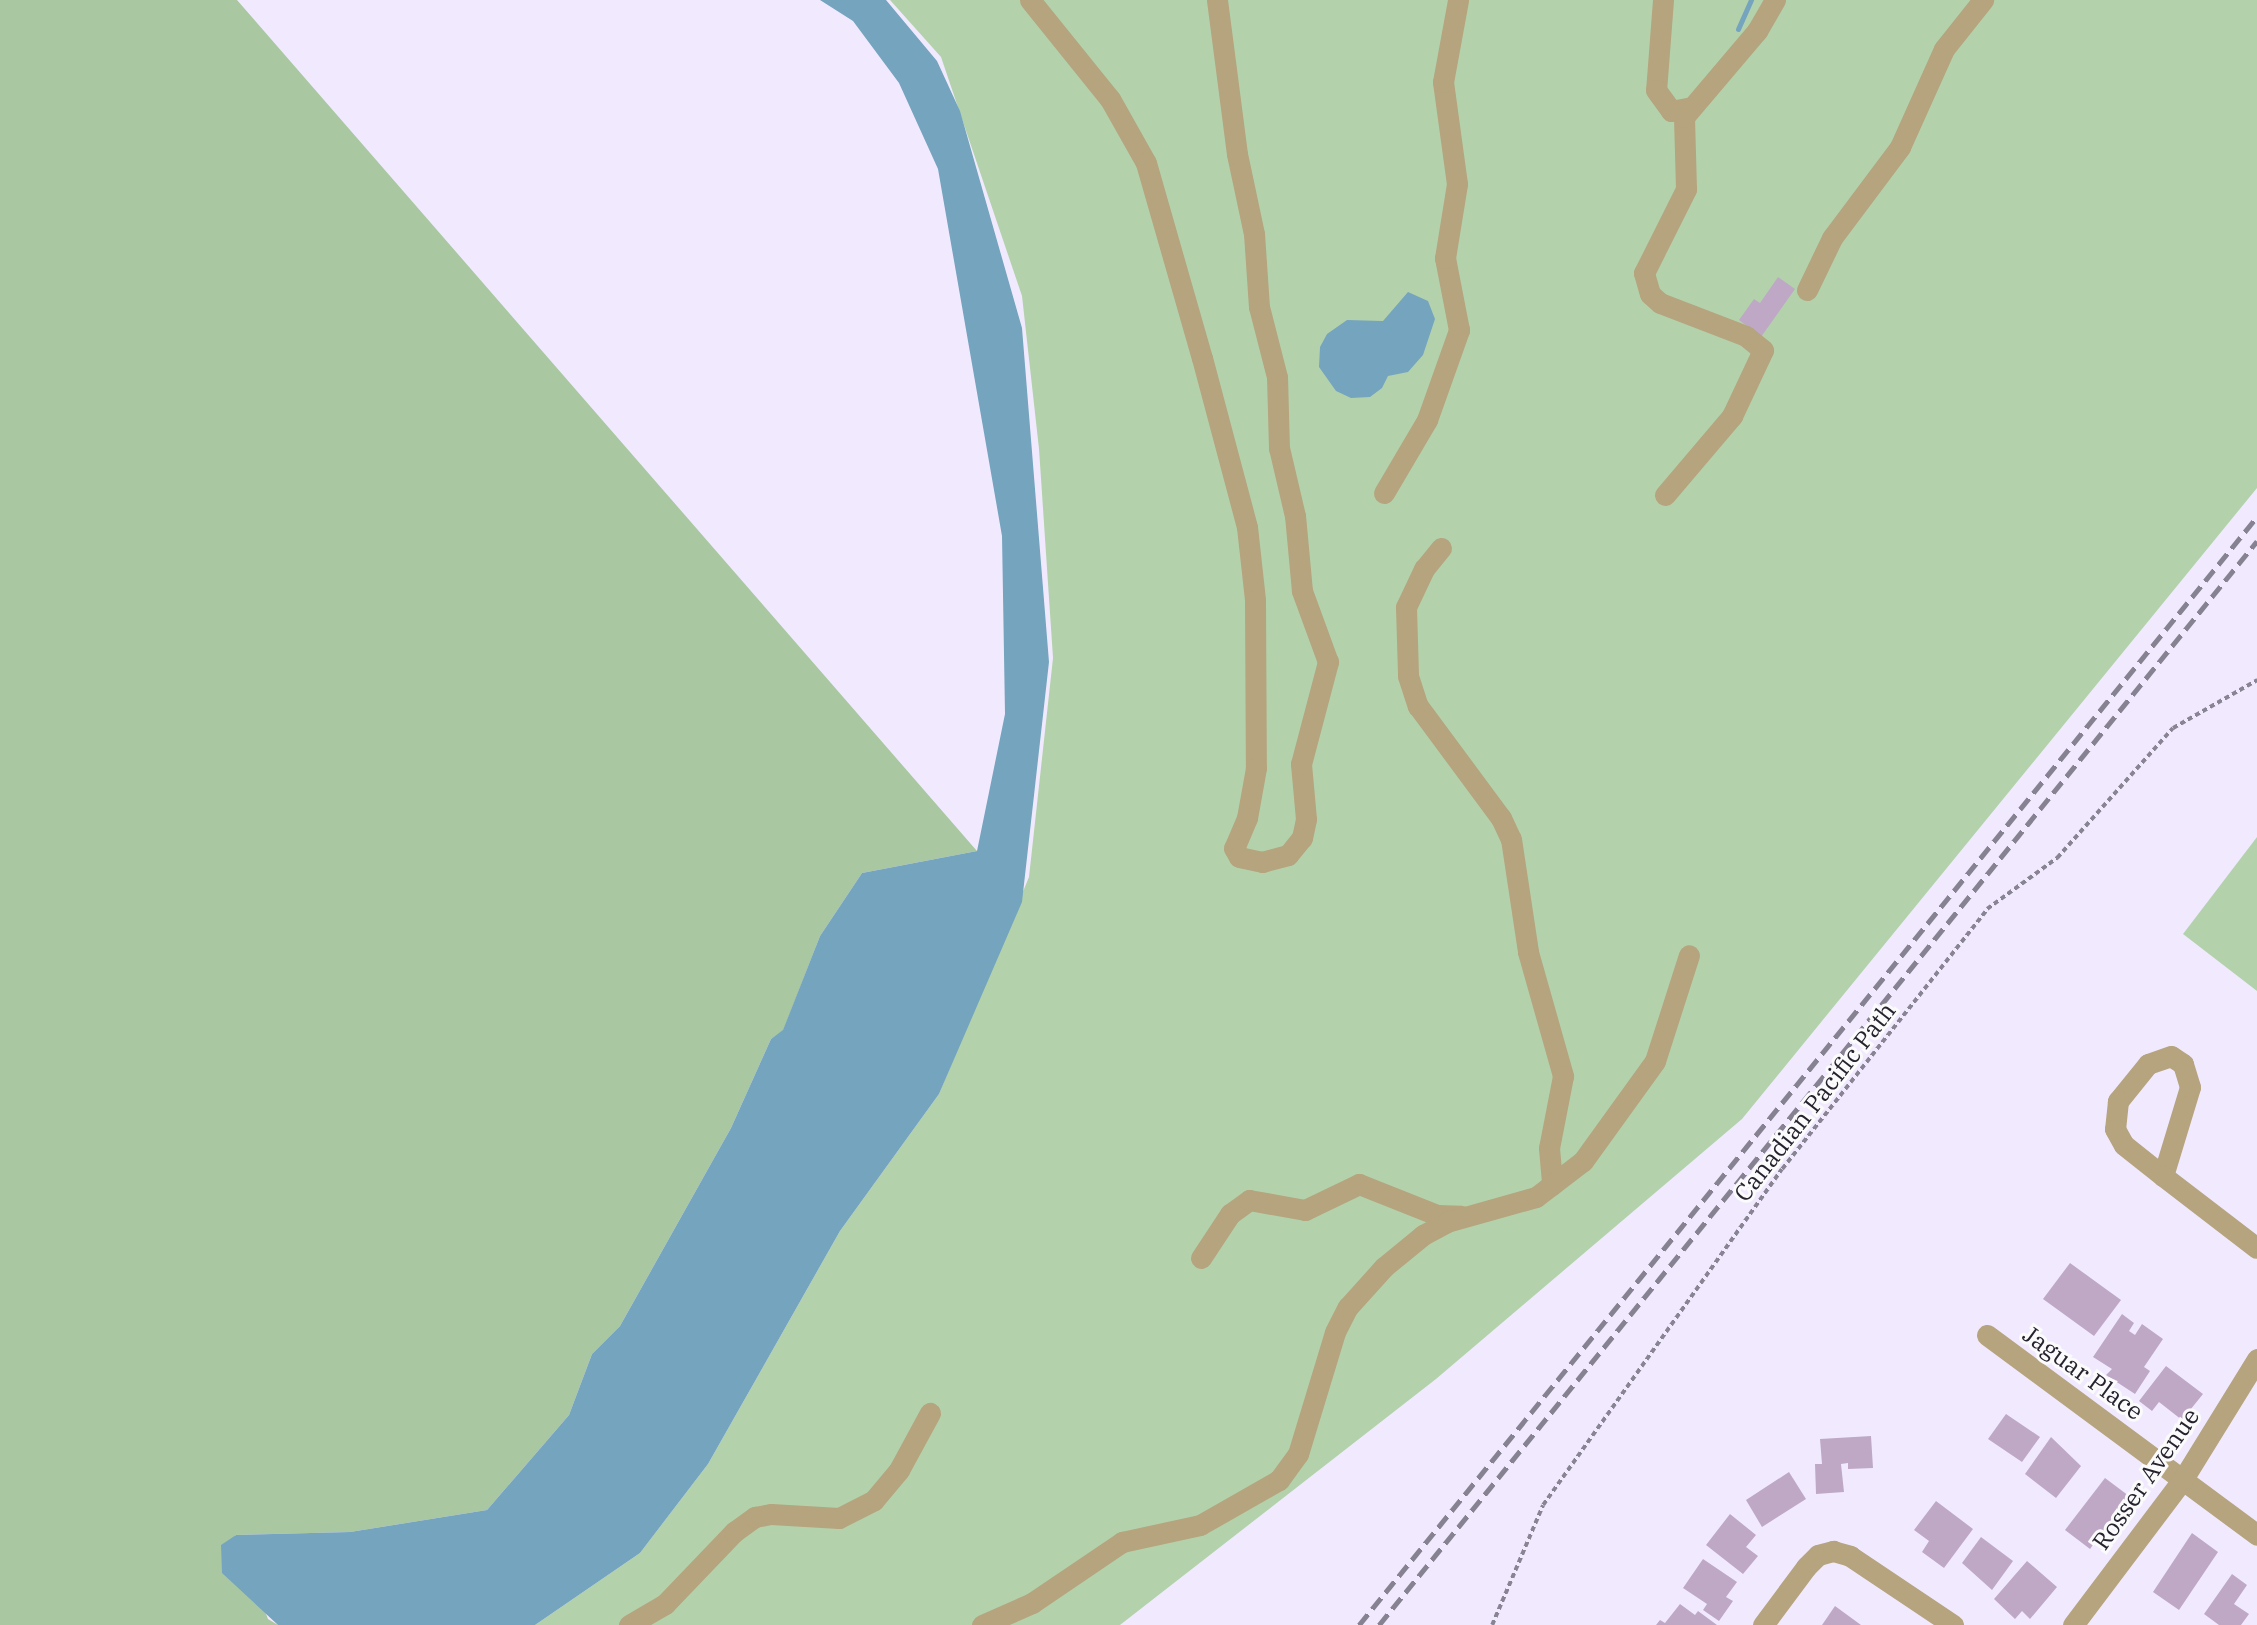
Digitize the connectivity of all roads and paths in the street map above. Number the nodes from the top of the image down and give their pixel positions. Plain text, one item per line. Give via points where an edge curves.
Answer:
1 (1030, 0) edge
2 (1217, 0) edge
3 (1458, 0) edge
4 (1662, 0) edge
5 (1775, 0) edge
6 (1983, 0) edge
7 (1691, 107) junction
8 (1807, 290) dead end
9 (1384, 493) dead end
10 (1665, 495) dead end
11 (1441, 548) dead end
12 (2257, 680) edge
13 (1689, 955) dead end
14 (2163, 1176) junction
15 (1552, 1185) junction
16 (1473, 1215) junction
17 (2257, 1248) edge
18 (1201, 1258) dead end
19 (1987, 1335) dead end
20 (2257, 1359) edge
21 (930, 1413) dead end
22 (2183, 1479) junction
23 (2257, 1535) edge
24 (629, 1625) edge
25 (982, 1625) edge
26 (1492, 1625) edge
27 (1763, 1625) edge
28 (1953, 1625) edge
29 (2073, 1625) edge

1 - 2 street via 1110,99 1146,163 1206,371 1247,527 1255,600 1256,768 1247,818 1234,848 1239,857 1262,862 1288,855 1302,838 1306,819 1301,764 1328,662 1300,581 1295,516 1279,448 1277,377 1259,307 1254,234 1237,155
3 - 9 street via 1443,82 1457,184 1445,258 1460,330 1421,433
4 - 7 street via 1656,90 1671,111
5 - 7 street via 1758,31
6 - 8 street via 1944,49 1900,147 1832,238
7 - 10 street via 1682,131 1686,190 1644,273 1645,283 1660,303 1746,336 1763,350 1732,416
11 - 15 street via 1418,578 1406,607 1408,676 1425,717 1501,818 1511,839 1528,952 1563,1076 1549,1148
12 - 26 path, Canadian Pacific Path via 2173,728 2057,859 1987,909 1782,1169 1543,1505
13 - 15 street via 1655,1061 1583,1161
14 - 14 street via 2190,1087 2183,1064 2171,1056 2148,1064 2118,1101 2115,1113 2115,1129 2124,1145
14 - 17 street
15 - 16 street via 1514,1206
16 - 18 street via 1437,1215 1359,1184 1305,1210 1249,1200 1230,1214
16 - 25 street via 1423,1235 1384,1267 1348,1307 1335,1332 1298,1454 1279,1480 1200,1525 1122,1542 1032,1603
19 - 22 street, Jaguar Place
20 - 22 street, Rosser Avenue
21 - 24 street via 899,1470 874,1500 839,1518 755,1517 734,1532 665,1604
22 - 23 street, Jaguar Place
22 - 29 street, Rosser Avenue
27 - 28 street via 1806,1567 1818,1555 1833,1551 1850,1556

